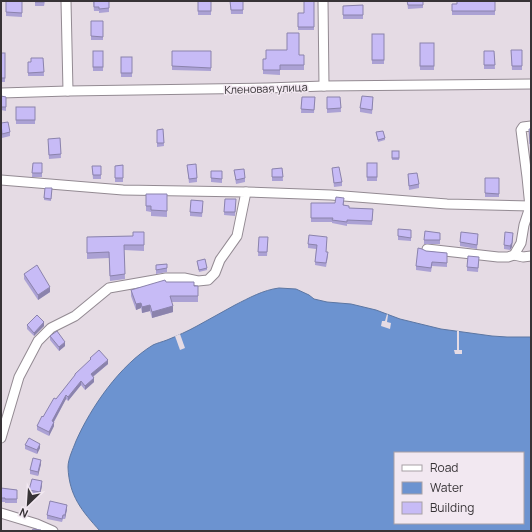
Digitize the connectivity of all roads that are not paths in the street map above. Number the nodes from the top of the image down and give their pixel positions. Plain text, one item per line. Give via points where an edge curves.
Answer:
1 (66, 1) edge
2 (323, 1) edge
3 (531, 84) edge
4 (324, 86) junction
5 (68, 91) junction
6 (1, 93) edge
7 (531, 126) edge
8 (1, 180) edge
9 (246, 192) junction
10 (530, 206) edge
11 (427, 249) dead end
12 (514, 255) junction
13 (531, 256) edge
14 (4, 419) edge
15 (1, 438) edge
16 (1, 513) edge
17 (54, 531) edge

1 - 5 street
2 - 4 street
3 - 4 street, Кленовая улица
4 - 5 street, Кленовая улица
5 - 6 street, Кленовая улица
7 - 10 street via 523,127 521,130
8 - 9 street via 123,190
9 - 10 street via 331,195 447,204
9 - 14 street via 237,236 208,280 166,278 109,288 75,316 51,328 38,341 19,377
10 - 12 street via 521,243
11 - 12 street via 498,257
12 - 13 street
14 - 15 street
16 - 17 street

